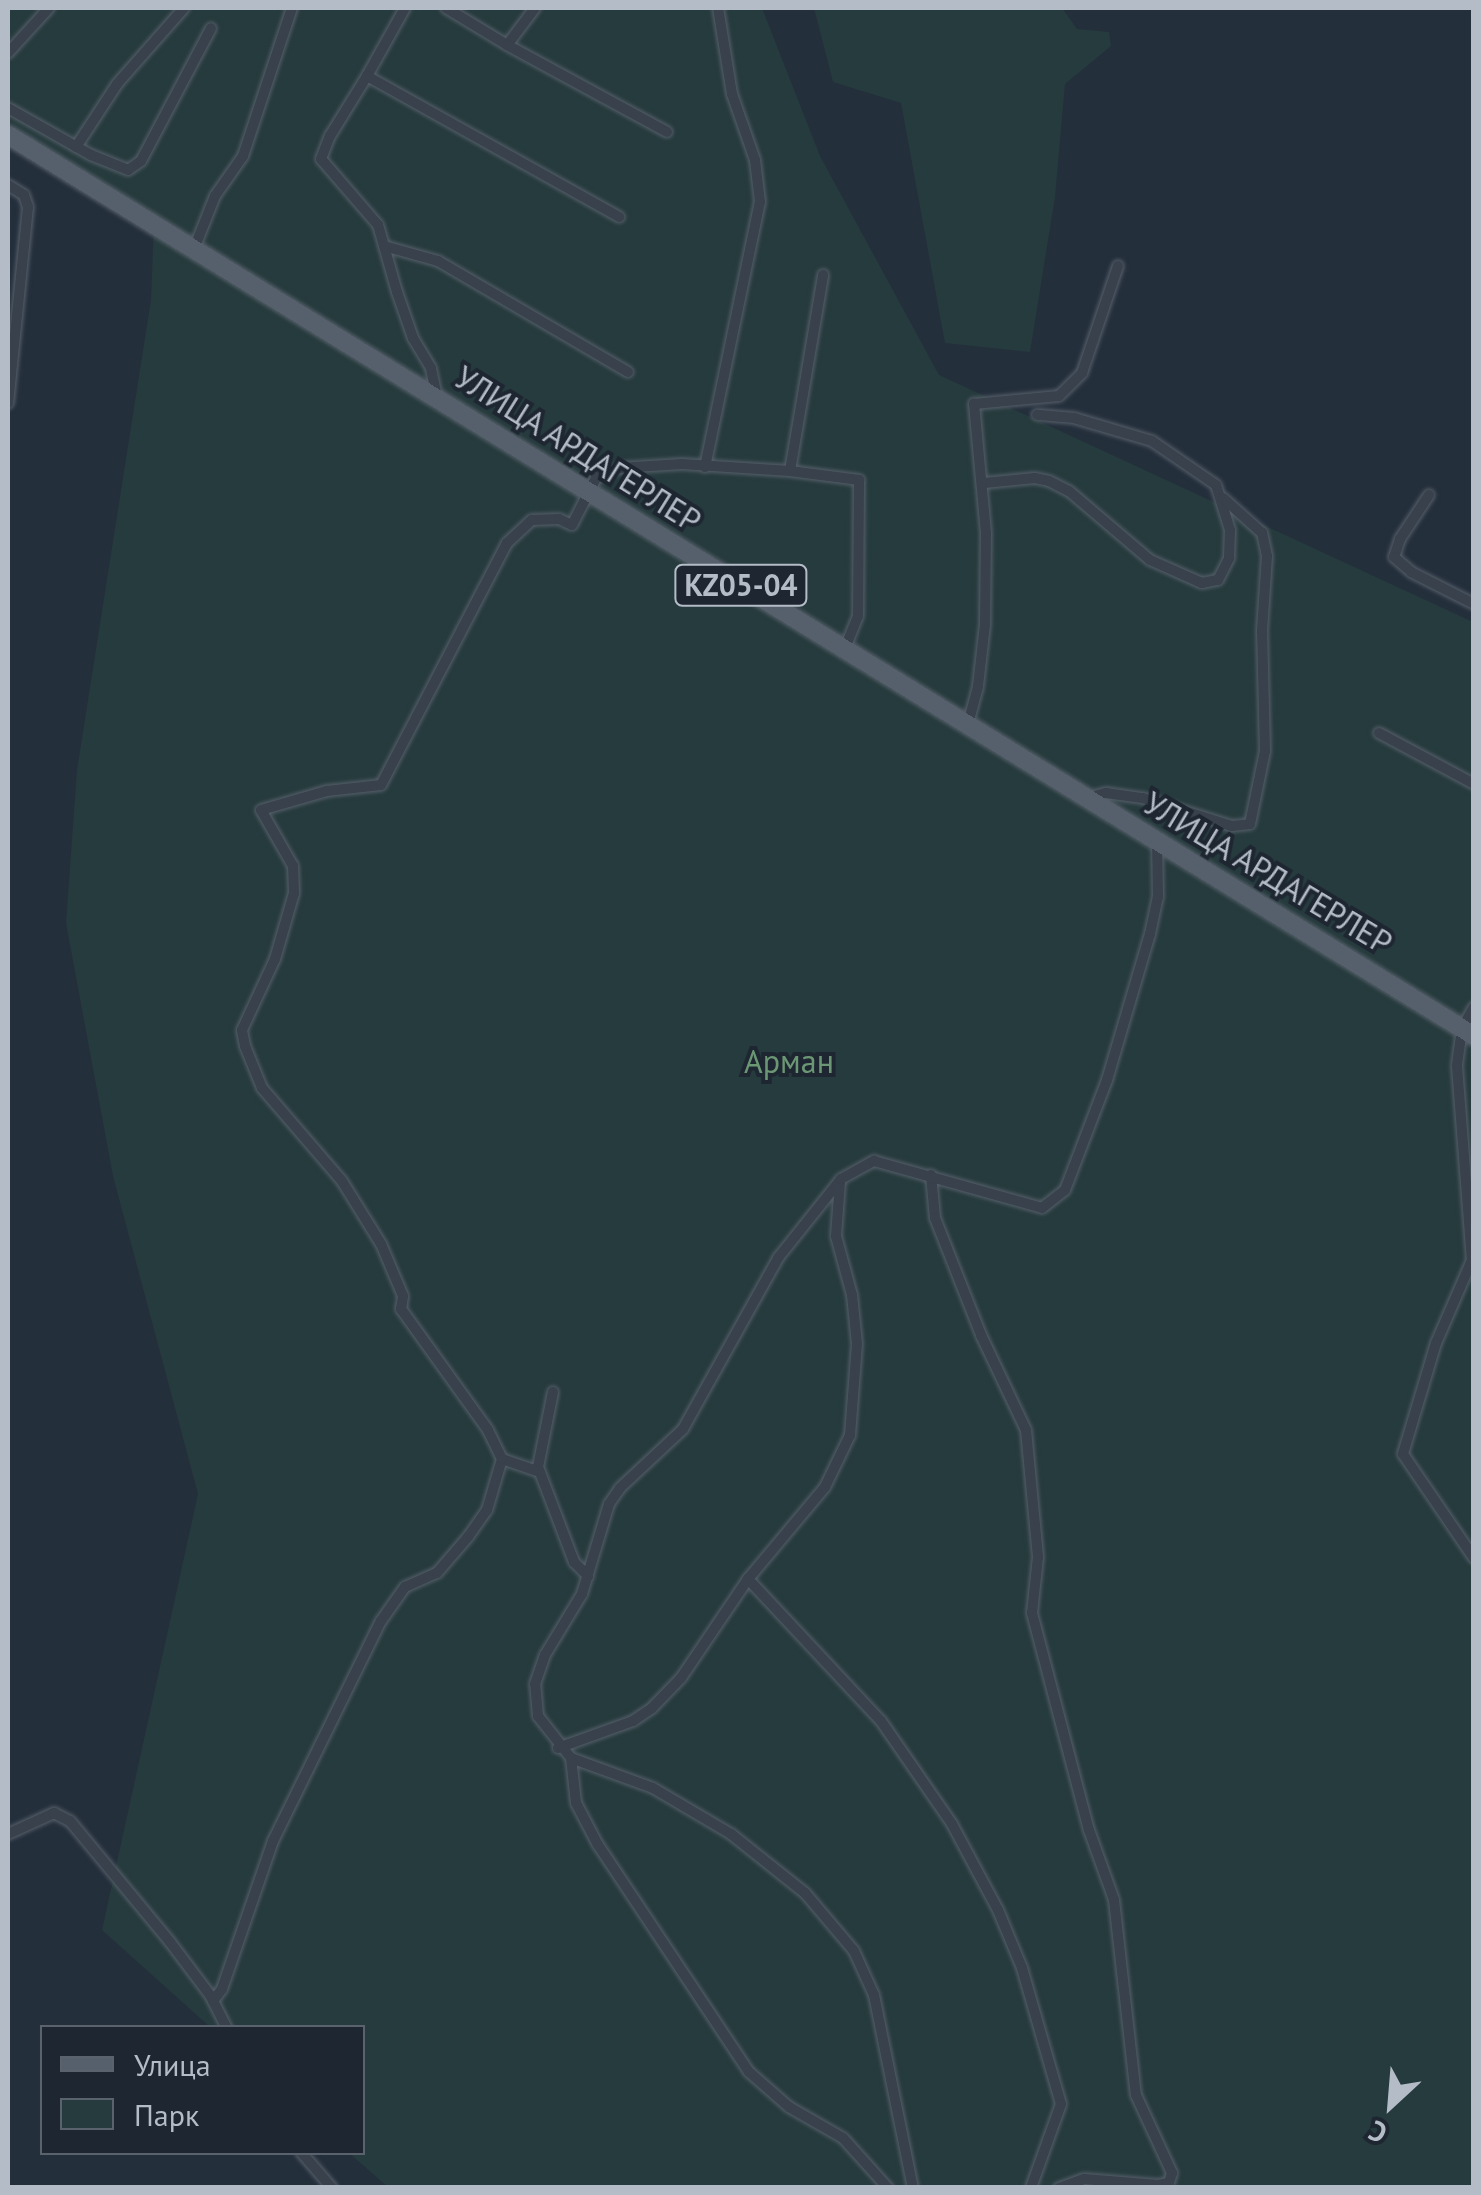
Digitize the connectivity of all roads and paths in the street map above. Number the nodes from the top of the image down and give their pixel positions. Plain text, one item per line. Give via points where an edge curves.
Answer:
1 (49, 8) edge
2 (184, 8) edge
3 (292, 8) edge
4 (405, 8) edge
5 (446, 8) edge
6 (534, 8) edge
7 (718, 8) edge
8 (210, 28) dead end
9 (508, 45) junction
10 (8, 53) edge
11 (368, 76) junction
12 (8, 108) edge
13 (667, 132) dead end
14 (8, 135) edge
15 (76, 146) junction
16 (8, 185) edge
17 (619, 217) dead end
18 (384, 246) junction
19 (194, 249) junction
20 (1118, 266) dead end
21 (823, 275) dead end
22 (628, 372) dead end
23 (437, 398) junction
24 (8, 403) edge
25 (1037, 415) dead end
26 (706, 467) junction
27 (790, 471) junction
28 (984, 483) junction
29 (586, 490) junction
30 (1429, 494) dead end
31 (1224, 498) junction
32 (1474, 604) edge
33 (845, 649) junction
34 (968, 724) junction
35 (1379, 733) dead end
36 (1474, 784) edge
37 (1086, 798) junction
38 (1157, 842) junction
39 (1474, 1006) edge
40 (1468, 1032) edge
41 (930, 1176) junction
42 (841, 1179) junction
43 (553, 1392) dead end
44 (502, 1459) junction
45 (540, 1472) junction
46 (1474, 1558) edge
47 (588, 1576) junction
48 (748, 1579) junction
49 (558, 1748) junction
50 (571, 1758) junction
51 (8, 1834) edge
52 (213, 2000) junction
53 (226, 2025) edge
54 (304, 2155) edge
55 (1035, 2185) edge
56 (332, 2188) edge
57 (888, 2188) edge
58 (912, 2188) edge
59 (1059, 2188) edge

1 - 10 street
2 - 15 street via 117,84
3 - 19 street via 243,156 216,196
4 - 11 street
5 - 9 street
6 - 9 street
7 - 26 street via 760,202
8 - 15 street via 141,161 128,170
9 - 13 street
11 - 17 street
11 - 18 street via 322,160 370,210
12 - 15 street
14 - 19 main road, УЛИЦА АРДАГЕРЛЕР / KZ05-04
16 - 24 street via 24,195 28,207
18 - 22 street via 438,261
18 - 23 street
19 - 23 main road, УЛИЦА АРДАГЕРЛЕР / KZ05-04
20 - 28 street via 1082,373 1059,396 974,404
21 - 27 street
23 - 29 main road, УЛИЦА АРДАГЕРЛЕР / KZ05-04
25 - 31 street via 1152,440 1216,484
26 - 27 street
26 - 29 street via 619,468
27 - 33 street via 859,480 858,616
28 - 31 street via 1050,481 1150,560 1202,583 1218,580 1229,558
28 - 34 street via 984,625
29 - 33 main road, УЛИЦА АРДАГЕРЛЕР / KZ05-04
29 - 44 street via 572,525 532,520 507,544 381,784 261,810 289,857 294,893 276,959 242,1030 245,1046 262,1088 342,1182 381,1244 403,1296 401,1309
30 - 32 street via 1394,557
31 - 37 street via 1262,533 1267,556 1265,751 1250,824 1232,826 1106,792
33 - 34 main road, УЛИЦА АРДАГЕРЛЕР / KZ05-04
34 - 37 main road, УЛИЦА АРДАГЕРЛЕР / KZ05-04
35 - 36 street
37 - 38 main road, УЛИЦА АРДАГЕРЛЕР / KZ05-04
38 - 40 main road, УЛИЦА АРДАГЕРЛЕР / KZ05-04
38 - 41 street via 1158,897 1150,934 1107,1080 1065,1190 1042,1208
39 - 40 street
40 - 46 street via 1457,1066 1472,1260 1436,1343 1403,1454
41 - 42 street via 874,1161
41 - 59 street via 935,1218 1026,1430 1038,1557 1032,1613 1114,1900 1136,2094 1172,2174 1169,2183 1158,2185 1084,2178
42 - 47 street via 778,1258 683,1429 609,1504
42 - 48 street via 836,1236 856,1344 850,1435 825,1486
43 - 45 street
44 - 45 street
44 - 52 street via 487,1510 460,1547 437,1573 405,1587 381,1621 272,1841
45 - 47 street via 574,1562
47 - 49 street via 535,1684 538,1716
48 - 49 street via 652,1708
48 - 55 street via 881,1721 952,1824 998,1910 1061,2104
49 - 50 street
50 - 57 street via 576,1803 598,1845 749,2072 790,2107 843,2138
50 - 58 street via 653,1788 731,1834 806,1893 854,1952 874,1996
51 - 52 street via 54,1813 64,1816
52 - 53 street
54 - 56 street

